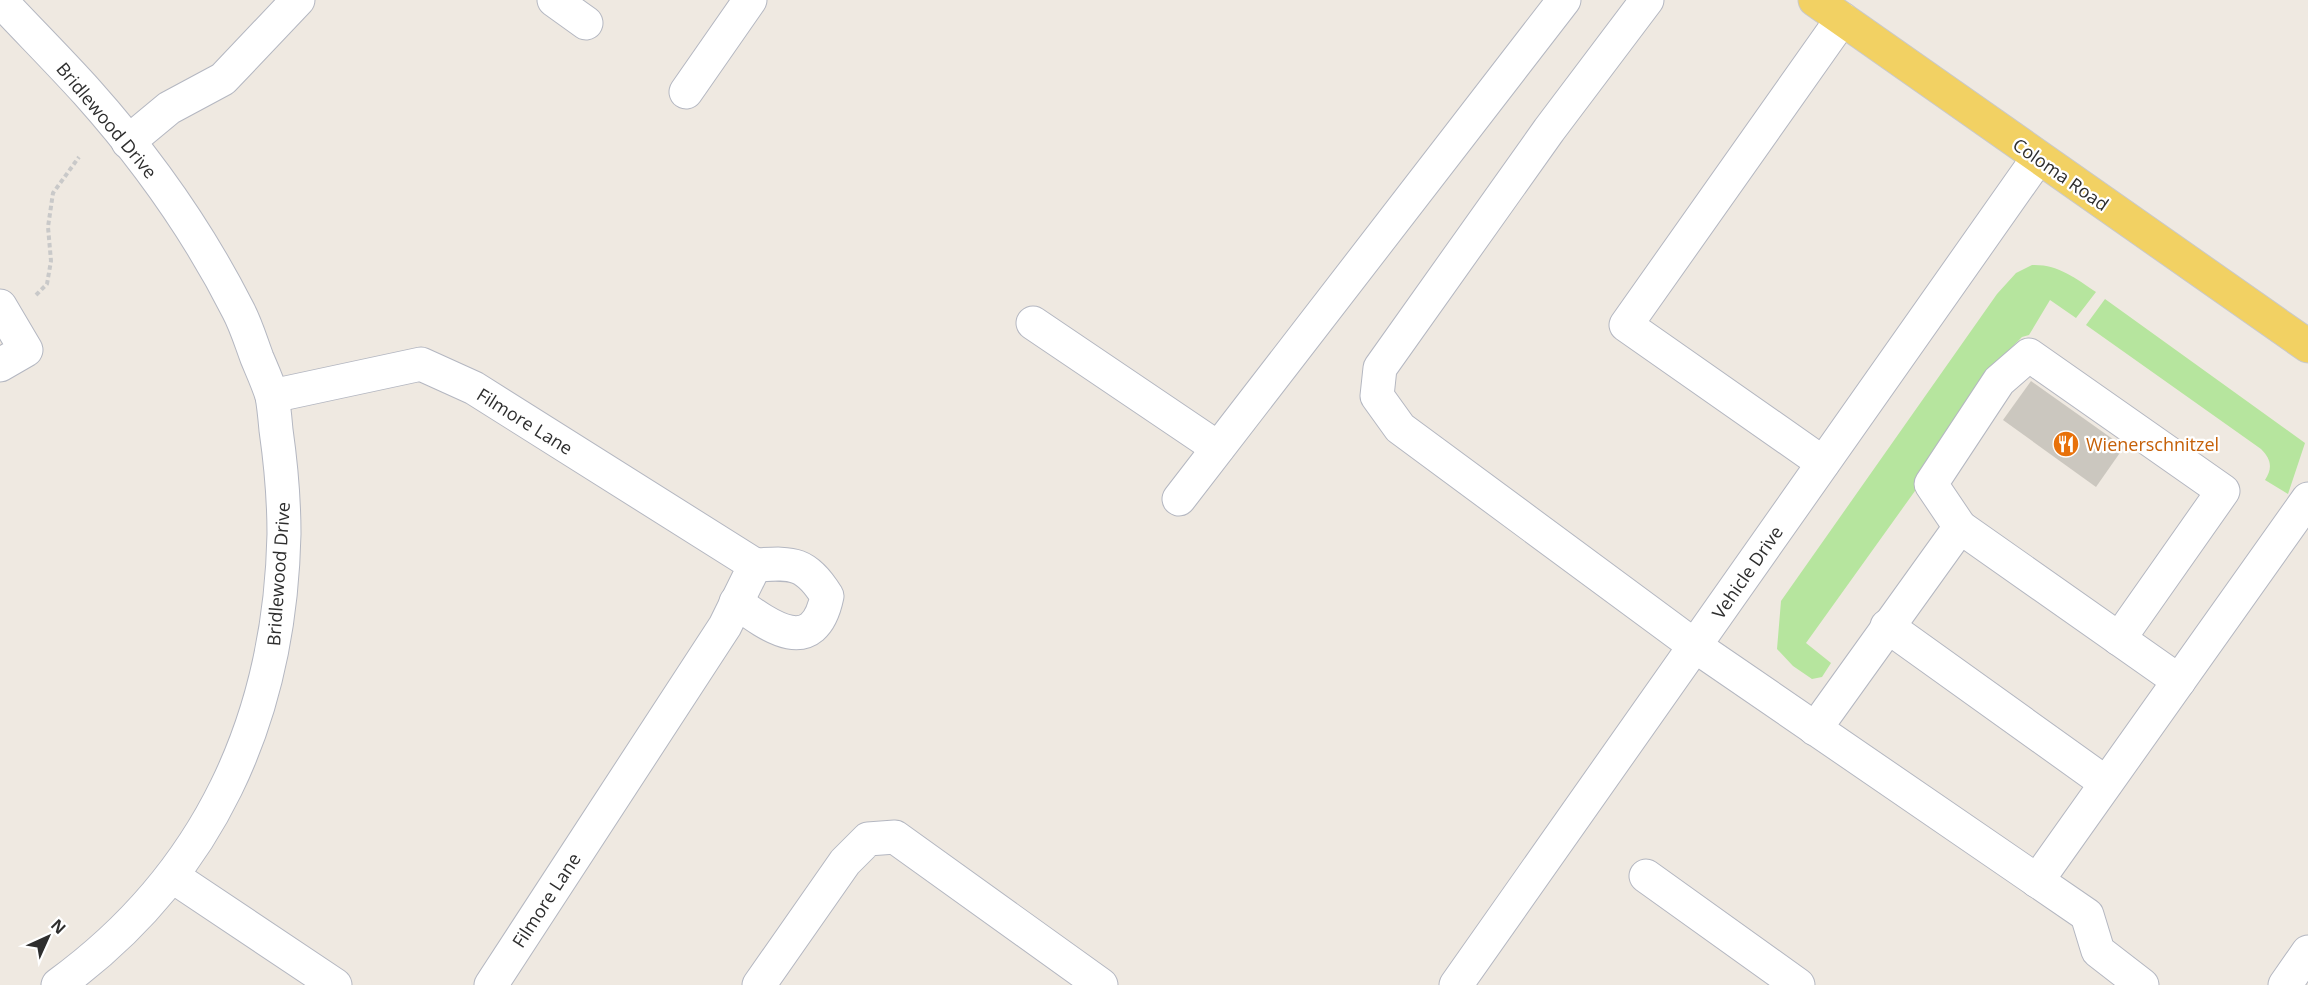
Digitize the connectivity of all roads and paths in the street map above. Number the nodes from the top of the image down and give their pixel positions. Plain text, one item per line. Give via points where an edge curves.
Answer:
1 (0, 0) edge
2 (298, 0) edge
3 (554, 0) edge
4 (750, 0) edge
5 (1564, 0) edge
6 (1647, 0) edge
7 (1815, 0) edge
8 (1842, 19) junction
9 (586, 23) dead end
10 (686, 92) dead end
11 (128, 142) junction
12 (80, 157) dead end
13 (2038, 158) junction
14 (3, 310) edge
15 (1033, 323) dead end
16 (2308, 346) edge
17 (0, 365) edge
18 (272, 396) junction
19 (1218, 448) junction
20 (1823, 463) junction
21 (1179, 499) dead end
22 (2308, 499) edge
23 (1960, 527) junction
24 (755, 565) junction
25 (736, 602) junction
26 (1887, 626) junction
27 (2119, 639) junction
28 (1695, 646) junction
29 (2179, 681) junction
30 (1815, 729) junction
31 (2106, 783) junction
32 (172, 876) junction
33 (1646, 876) dead end
34 (2037, 881) junction
35 (2308, 952) edge
36 (58, 985) edge
37 (335, 985) edge
38 (491, 985) edge
39 (759, 985) edge
40 (1101, 985) edge
41 (1456, 985) edge
42 (1798, 985) edge
43 (2142, 985) edge
44 (2285, 985) edge

1 - 11 street, Bridlewood Drive
2 - 11 street via 223,79 169,108
3 - 9 street
4 - 10 street
5 - 19 street
6 - 28 street via 1549,130 1380,369 1377,396 1400,428
7 - 8 main road, Coloma Road
8 - 13 main road, Coloma Road
8 - 20 street via 1626,325
11 - 18 street, Bridlewood Drive via 201,242 239,312
12 - 14 path via 53,193 47,284 35,296
13 - 16 main road, Coloma Road
13 - 20 street, Vehicle Drive
14 - 17 street via 26,350
15 - 19 street
18 - 24 street, Filmore Lane via 420,364 474,388
18 - 32 street, Bridlewood Drive via 284,490 283,554 273,649 264,692 226,790
19 - 21 street
20 - 28 street, Vehicle Drive
22 - 29 street
23 - 26 street
23 - 27 street
23 - 27 street via 1931,484 1999,381 2029,355 2223,491
24 - 25 street, Filmore Lane
24 - 25 street via 779,562 810,573 826,596 822,613 811,628 794,633 772,627
25 - 38 street, Filmore Lane via 725,626
26 - 30 street
26 - 31 street
27 - 29 street
28 - 30 street
28 - 41 street, Vehicle Drive
29 - 31 street
30 - 34 street
31 - 34 street
32 - 36 street, Bridlewood Drive via 138,917
32 - 37 street
33 - 42 street
34 - 43 street via 2087,915 2098,951
35 - 44 street
39 - 40 street via 845,862 868,839 895,837

